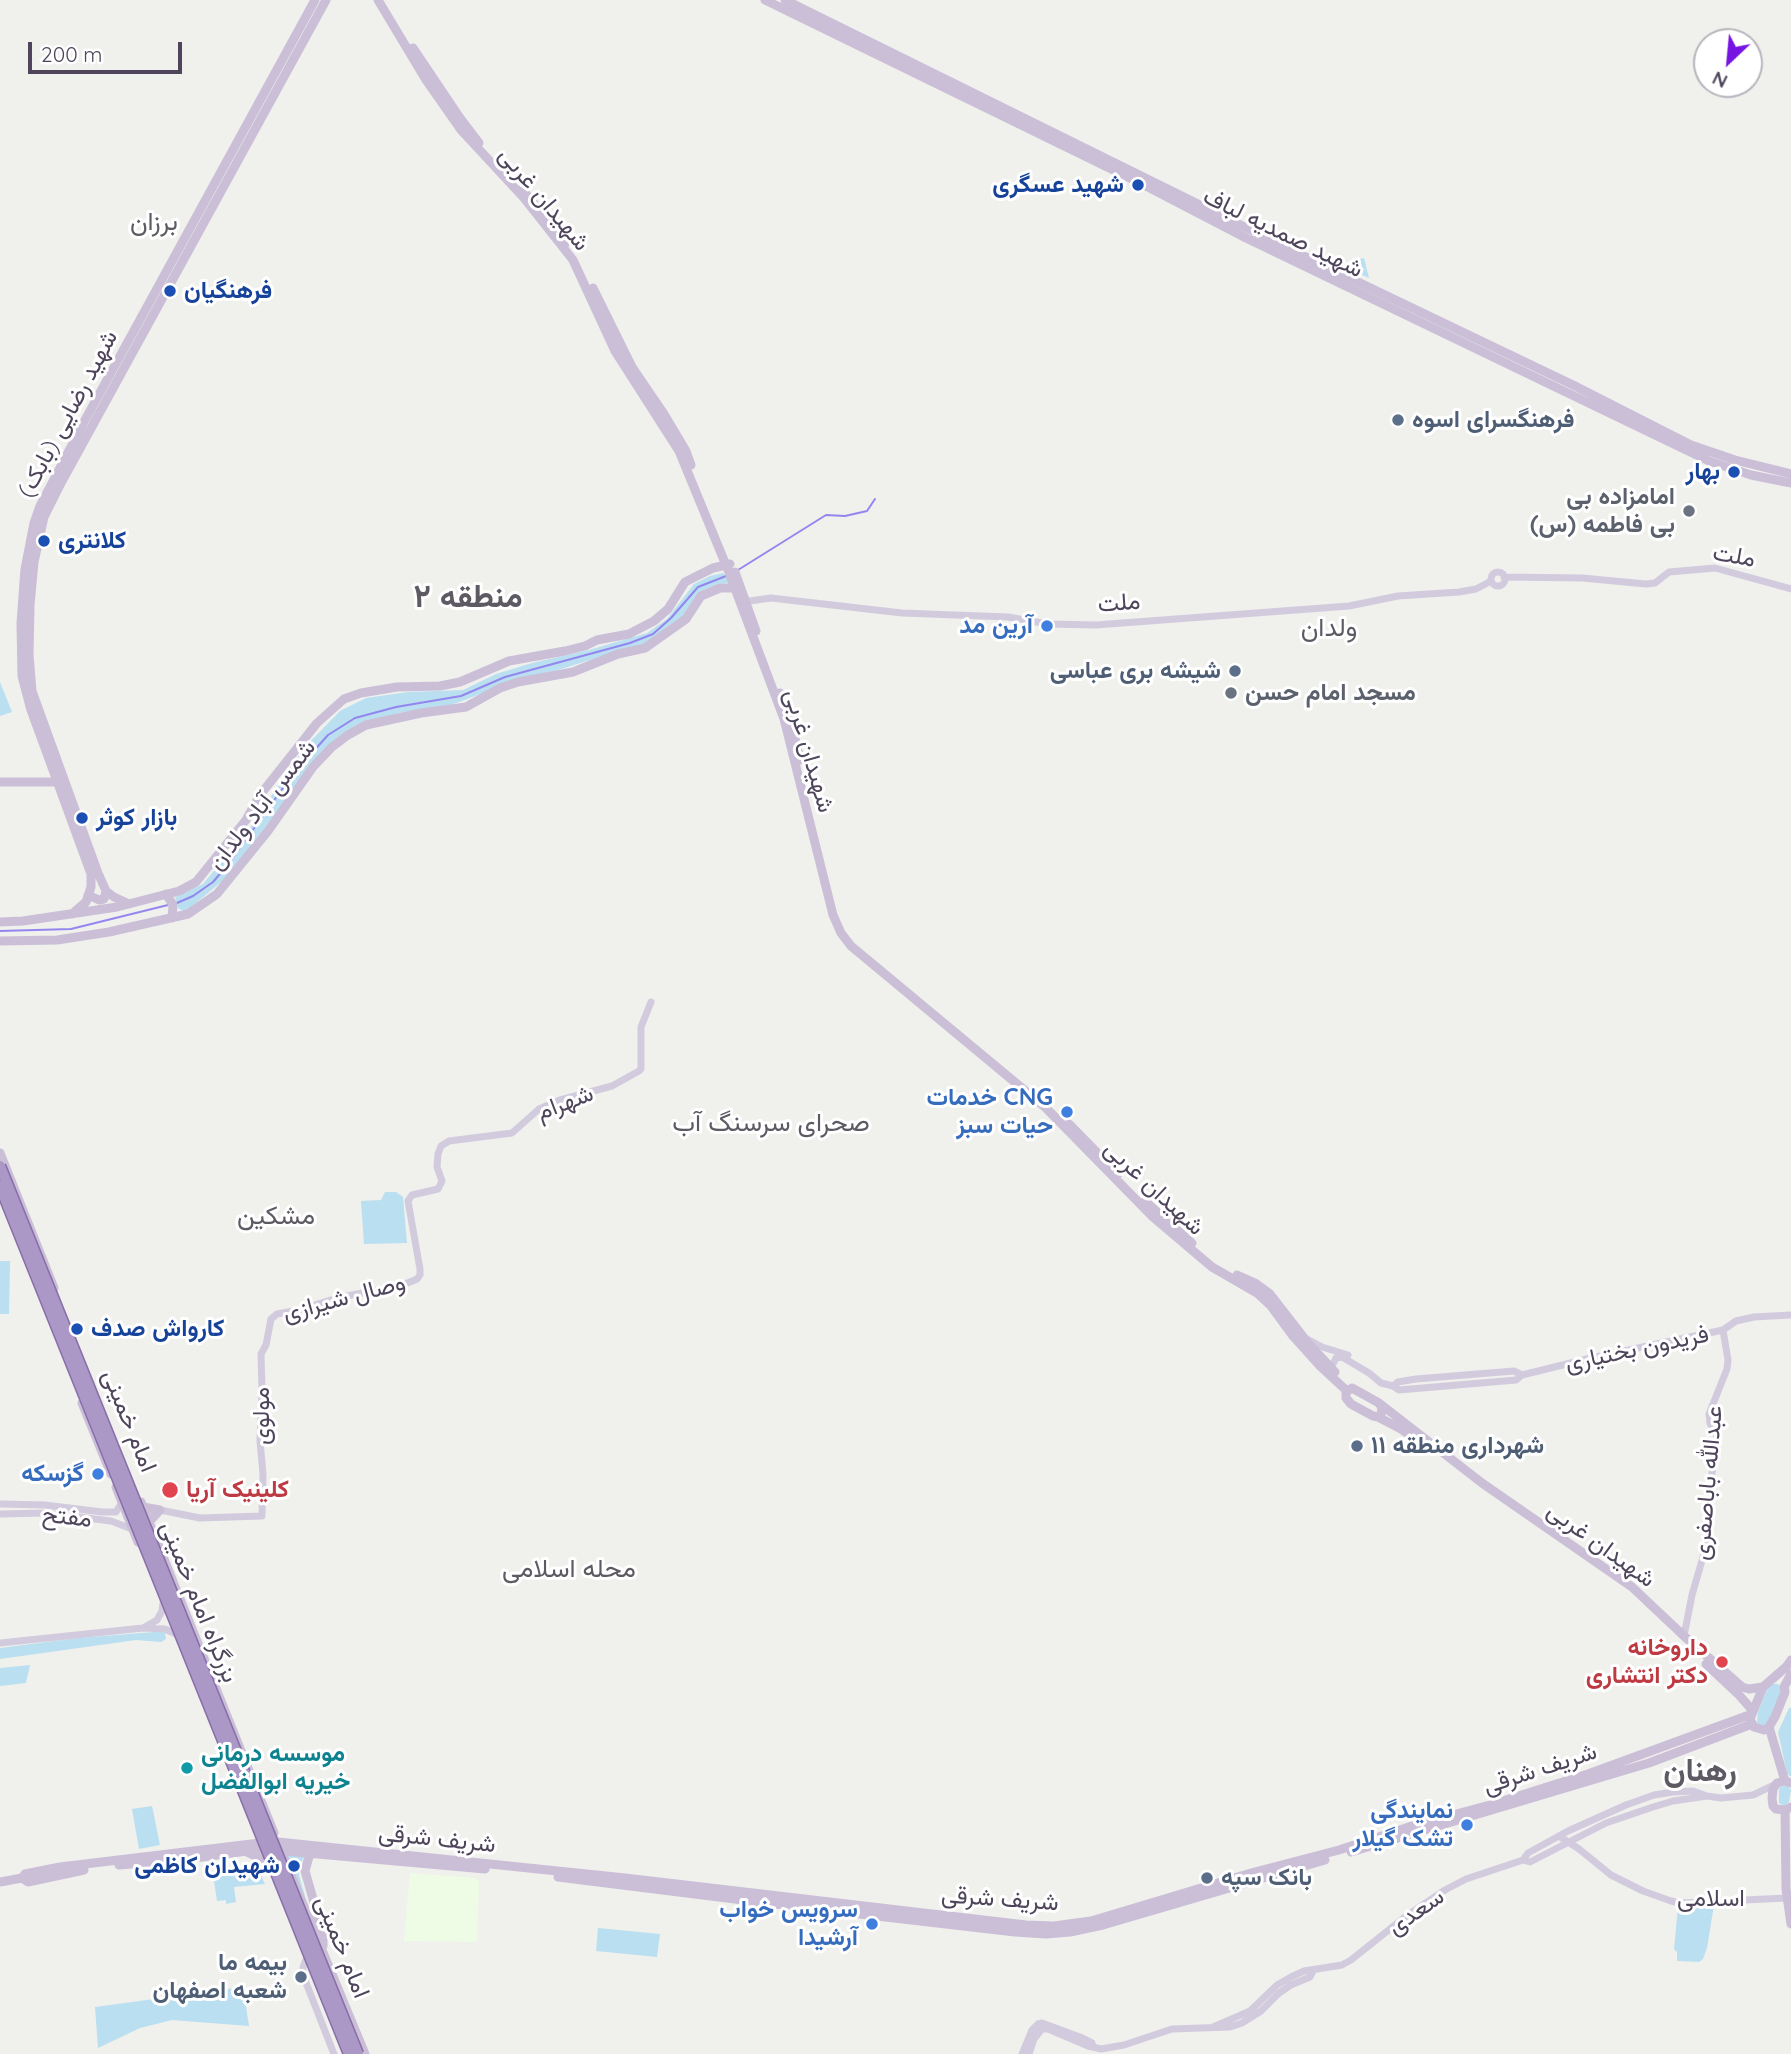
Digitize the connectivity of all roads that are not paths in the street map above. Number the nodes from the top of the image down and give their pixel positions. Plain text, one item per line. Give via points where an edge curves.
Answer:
1 (315, 0) edge
2 (326, 0) edge
3 (378, 0) edge
4 (384, 0) edge
5 (765, 0) edge
6 (785, 0) edge
7 (855, 40) junction
8 (440, 95) junction
9 (228, 168) junction
10 (1659, 433) junction
11 (1791, 474) edge
12 (1791, 483) edge
13 (729, 565) junction
14 (735, 588) junction
15 (1791, 589) edge
16 (743, 602) junction
17 (25, 636) junction
18 (0, 782) edge
19 (57, 782) junction
20 (106, 891) junction
21 (166, 894) junction
22 (88, 895) junction
23 (130, 904) junction
24 (72, 914) junction
25 (173, 918) junction
26 (0, 922) edge
27 (0, 941) edge
28 (651, 1002) dead end
29 (0, 1153) edge
30 (0, 1166) edge
31 (0, 1186) edge
32 (0, 1196) edge
33 (418, 1279) joint
34 (1791, 1315) edge
35 (271, 1319) joint
36 (1723, 1330) junction
37 (1303, 1337) junction
38 (1331, 1368) junction
39 (1369, 1373) junction
40 (1350, 1389) junction
41 (1379, 1403) junction
42 (1378, 1417) junction
43 (122, 1502) junction
44 (0, 1504) edge
45 (143, 1507) junction
46 (160, 1510) junction
47 (116, 1512) junction
48 (0, 1514) edge
49 (149, 1522) junction
50 (116, 1523) junction
51 (132, 1529) junction
52 (163, 1603) junction
53 (143, 1628) junction
54 (176, 1634) junction
55 (1684, 1636) junction
56 (0, 1643) edge
57 (1790, 1668) edge
58 (1766, 1683) junction
59 (1784, 1687) junction
60 (1751, 1689) junction
61 (1744, 1701) junction
62 (1786, 1703) edge
63 (1752, 1716) junction
64 (1767, 1729) junction
65 (1783, 1783) edge
66 (1660, 1794) junction
67 (1707, 1796) junction
68 (1753, 1796) junction
69 (1665, 1803) junction
70 (1773, 1806) junction
71 (1788, 1809) edge
72 (1559, 1836) junction
73 (1568, 1842) junction
74 (261, 1846) junction
75 (279, 1846) junction
76 (244, 1851) junction
77 (310, 1853) junction
78 (1523, 1860) junction
79 (267, 1862) junction
80 (439, 1862) junction
81 (22, 1878) junction
82 (0, 1882) edge
83 (1788, 1891) edge
84 (1791, 1924) edge
85 (324, 1951) junction
86 (307, 1957) junction
87 (1094, 2046) junction
88 (334, 2054) edge
89 (347, 2054) edge
90 (358, 2054) edge
91 (365, 2054) edge
92 (1023, 2054) edge
93 (1029, 2054) edge

1 - 9 main road, شهید رضایی (بابک)
2 - 9 main road, شهید رضایی (بابک)
3 - 8 main road, شهیدان غربی
4 - 8 main road, شهیدان غربی
5 - 7 main road, شهید صمدیه لباف
6 - 7 main road, شهید صمدیه لباف
7 - 10 main road, شهید صمدیه لباف
8 - 13 main road, شهیدان غربی via 461,130 573,260 615,351 679,451
9 - 17 main road, شهید رضایی (بابک) via 44,517
10 - 11 main road, شهید صمدیه لباف
10 - 12 main road, شهید صمدیه لباف via 1709,461
13 - 14 main road, شهیدان غربی
13 - 16 main road, شهیدان غربی
13 - 21 main road via 685,582 668,608 629,634 509,661 460,682 397,687 344,699 317,723 196,882
14 - 16 main road, شهیدان غربی
14 - 25 main road, شمس آباد ولدان via 701,596 686,619 645,648 573,672 518,682 466,707 366,725 348,735 313,767 217,894 188,915
15 - 16 street, ملت via 1715,568 1669,572 1646,584 1504,577 1498,572 1476,589 1459,592 1398,596 1349,606 1096,625 771,598
16 - 37 main road, شهیدان غربی via 790,717 845,931 1052,1107 1140,1197 1216,1264 1270,1294
16 - 40 main road, شهیدان غربی via 784,719 841,933 1046,1108 1183,1243 1212,1267 1257,1293 1320,1366
17 - 19 main road, شهید رضایی (بابک) via 22,676
17 - 20 main road, شهید رضایی (بابک) via 32,691
18 - 19 main road
19 - 22 main road, شهید رضایی (بابک) via 91,874
20 - 22 main road via 104,899
20 - 23 main road
21 - 23 main road
21 - 25 main road via 173,905
22 - 24 main road
23 - 24 main road
24 - 26 main road
25 - 27 main road, شمس آباد ولدان via 57,940
28 - 33 street, شهرام via 641,1027 639,1072 612,1086 539,1109 512,1133 441,1146 438,1189 412,1195 408,1201
29 - 45 main road, امام خمینی
30 - 90 highway, بزرگراه امام خمینی, bridge
31 - 89 highway, بزرگراه امام خمینی, bridge
32 - 43 main road, امام خمینی
33 - 35 street, وصال شیرازی via 276,1314
34 - 36 street, فریدون بختیاری via 1754,1317
35 - 46 street, مولوی via 261,1354 262,1516 200,1518
36 - 39 street, فریدون بختیاری via 1591,1358 1516,1380 1399,1390
36 - 55 street, عبدالله باباصفری via 1727,1369 1709,1414 1717,1436 1705,1525 1707,1543
37 - 38 main road, شهیدان غربی
37 - 39 street via 1354,1357
38 - 39 street via 1336,1358 1342,1357
38 - 40 main road, شهیدان غربی
40 - 41 main road, شهیدان غربی
40 - 42 main road, شهیدان غربی via 1346,1398 1350,1404
41 - 42 main road via 1382,1412
41 - 55 main road, شهیدان غربی via 1490,1489 1632,1587
42 - 61 main road, شهیدان غربی via 1617,1583
43 - 47 street, مفتح
43 - 51 main road, امام خمینی
44 - 47 street, مفتح
45 - 46 main road
45 - 49 main road, امام خمینی
46 - 49 main road
47 - 50 street
48 - 50 street, مفتح via 45,1513
49 - 75 main road, امام خمینی
50 - 51 street, مفتح
51 - 52 main road, امام خمینی
52 - 53 street via 156,1620
52 - 54 main road, امام خمینی
53 - 54 street
53 - 56 street
54 - 74 main road, امام خمینی
55 - 60 main road, شهیدان غربی via 1735,1682
57 - 58 main road
57 - 59 main road
58 - 59 main road via 1779,1681
58 - 60 main road
58 - 63 main road
59 - 62 main road
60 - 61 main road via 1753,1696
61 - 63 main road, شهیدان غربی
62 - 64 main road
63 - 64 main road via 1754,1727
63 - 80 main road, شریف شرقی via 1588,1774 1070,1932 1015,1932 904,1914
64 - 65 main road
65 - 68 street
65 - 70 main road via 1772,1793
66 - 67 street, سعدی via 1693,1791
66 - 69 street
66 - 72 street, سعدی
67 - 68 street, سعدی
67 - 69 street, سعدی
68 - 70 street
69 - 73 street, سعدی
70 - 71 main road
71 - 83 main road
72 - 73 street, اسلامی
72 - 78 street, سعدی
73 - 78 street, سعدی via 1530,1862
73 - 83 street, اسلامی via 1611,1875 1671,1901
74 - 75 main road, شریف شرقی
74 - 76 main road
74 - 79 main road, امام خمینی
74 - 81 main road via 60,1867
75 - 77 main road, شریف شرقی
75 - 80 main road, شریف شرقی
75 - 85 main road, امام خمینی
76 - 79 main road
76 - 81 main road via 77,1871 28,1882
77 - 80 main road, شریف شرقی
77 - 85 main road via 305,1871
78 - 87 street, سعدی via 1445,1890 1351,1960 1313,1971 1242,2023 1172,2029 1124,2045
79 - 86 main road, امام خمینی
81 - 82 main road
83 - 84 main road
85 - 91 main road, امام خمینی
86 - 88 street via 303,1975
86 - 89 main road, امام خمینی
87 - 92 street via 1042,2023 1032,2031
87 - 93 street, سعدی via 1042,2029

